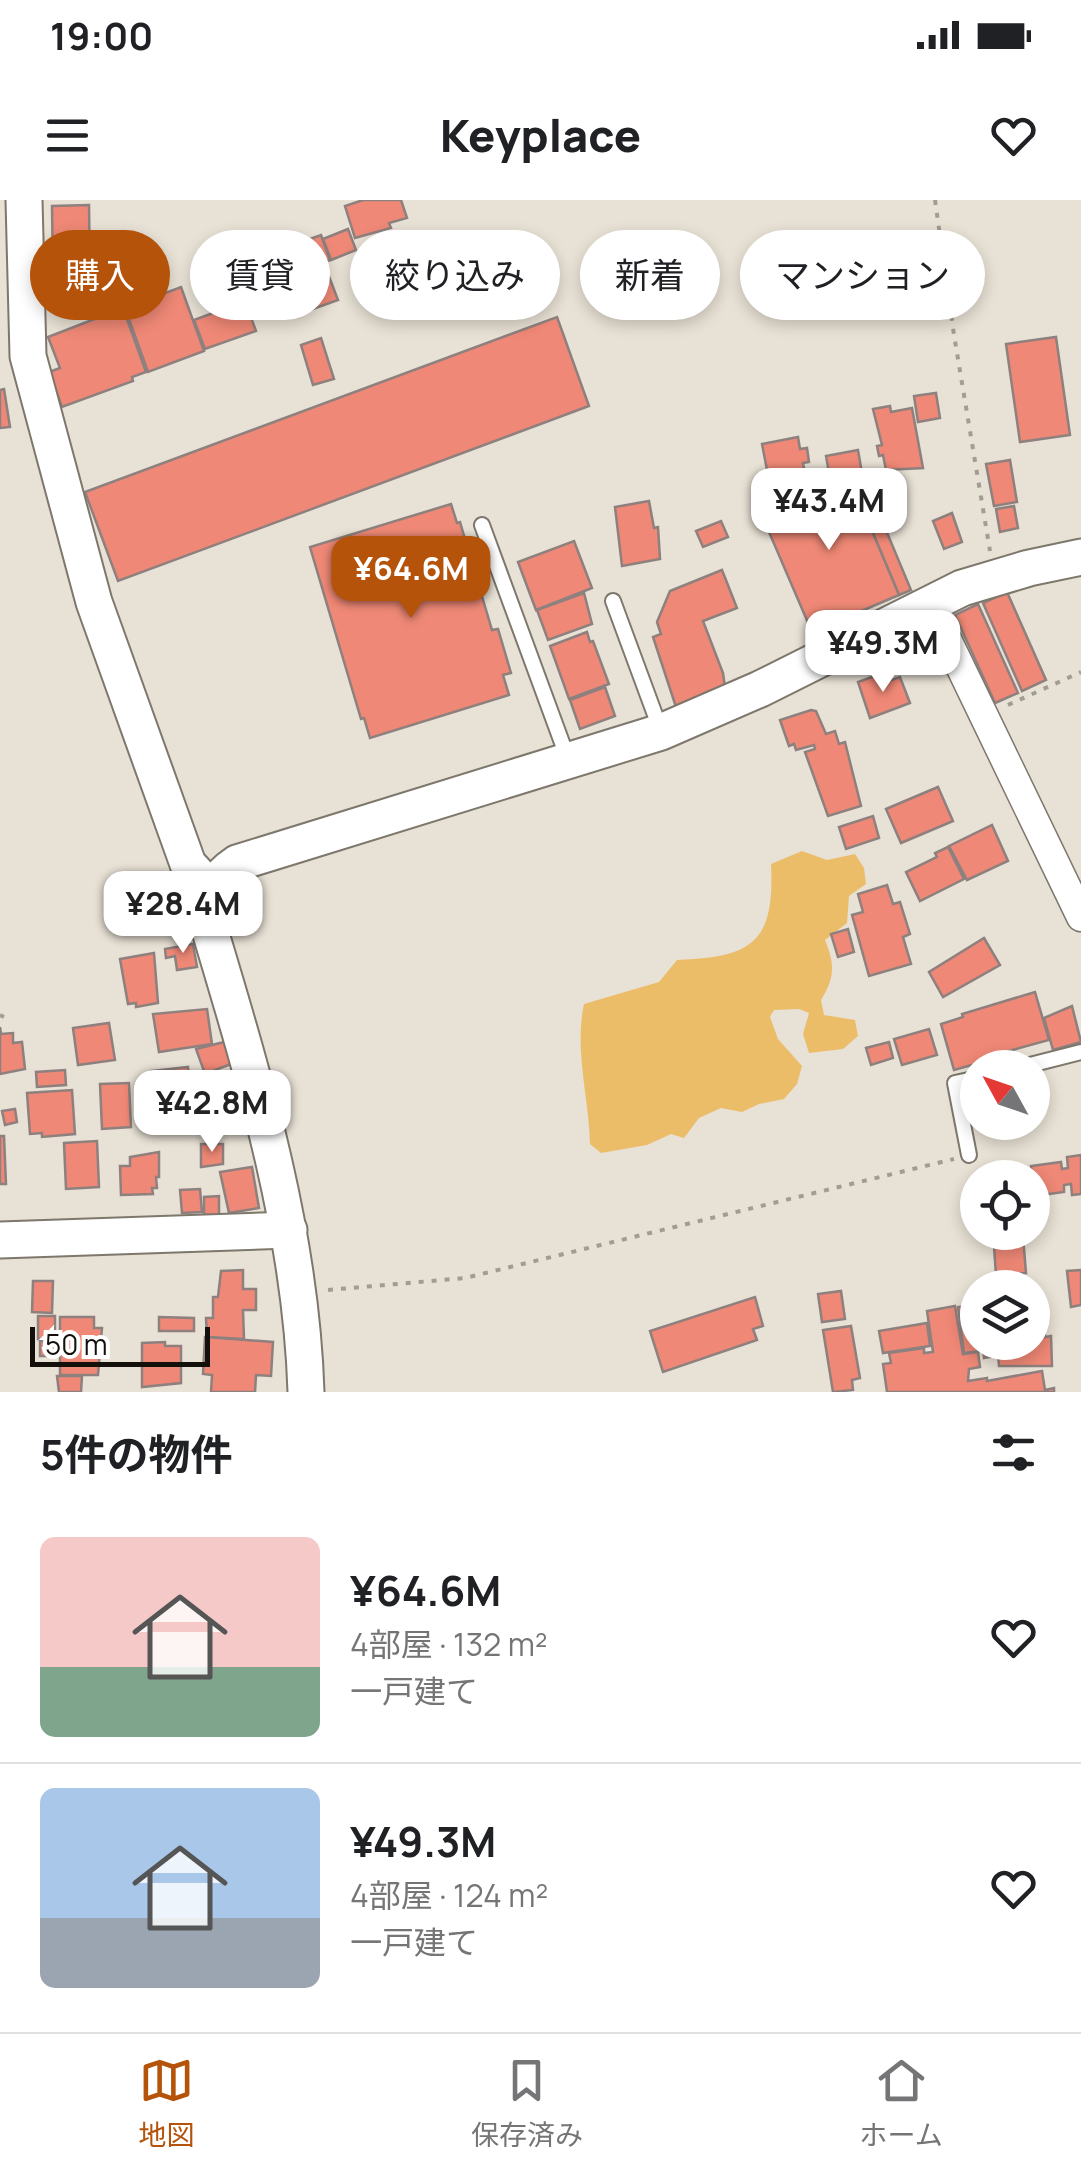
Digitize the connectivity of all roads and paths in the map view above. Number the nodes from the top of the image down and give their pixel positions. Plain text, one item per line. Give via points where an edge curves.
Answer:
1 (24, 200) edge
2 (935, 200) edge
3 (482, 525) dead end
4 (1081, 558) edge
5 (994, 578) junction
6 (613, 601) dead end
7 (929, 602) junction
8 (1081, 672) edge
9 (986, 714) junction
10 (662, 732) junction
11 (569, 761) junction
12 (211, 889) junction
13 (1081, 917) edge
14 (1081, 1052) edge
15 (1050, 1060) edge
16 (960, 1082) edge
17 (960, 1112) edge
18 (966, 1140) edge
19 (969, 1155) joint
20 (289, 1230) junction
21 (0, 1240) edge
22 (298, 1292) junction
23 (306, 1392) edge

1 - 12 street via 28,356 94,602 188,864
2 - 5 path
3 - 11 lane
4 - 5 street
5 - 7 street
6 - 10 lane
7 - 9 street
7 - 10 street
8 - 9 path
9 - 13 street
10 - 11 street
11 - 12 street via 237,863
12 - 20 street via 208,924
14 - 15 lane
16 - 17 lane via 954,1083
18 - 19 lane
19 - 22 path via 465,1278
20 - 21 street
20 - 22 street
22 - 23 street

